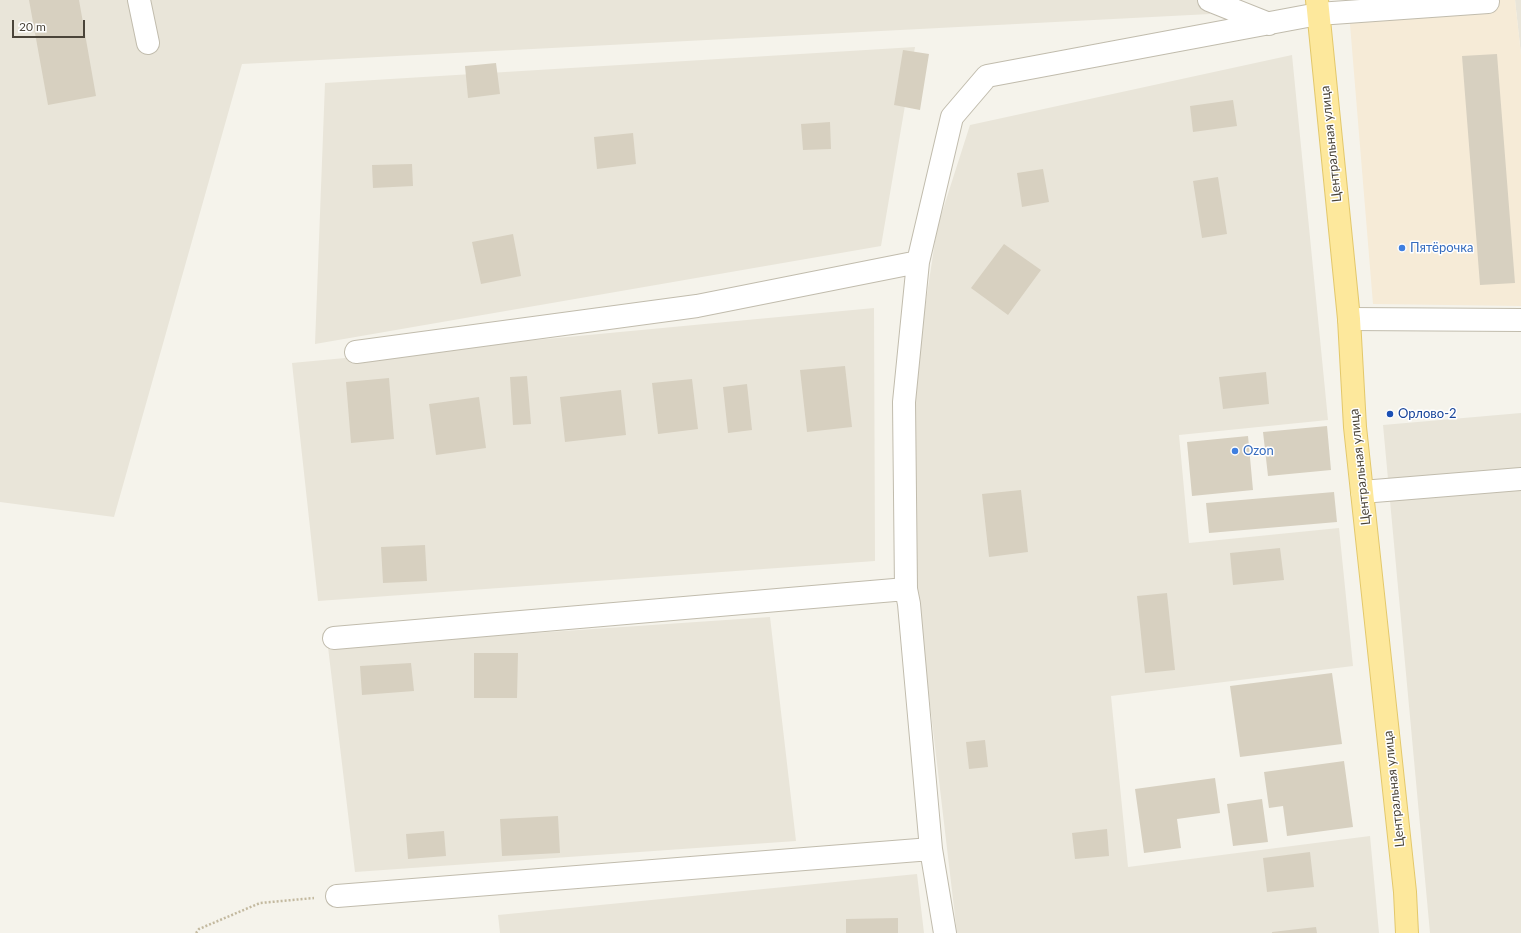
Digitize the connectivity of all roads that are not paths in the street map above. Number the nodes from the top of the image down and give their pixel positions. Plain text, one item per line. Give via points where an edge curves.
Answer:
1 (139, 0) edge
2 (1209, 0) edge
3 (1488, 2) dead end
4 (1318, 7) edge
5 (1269, 24) junction
6 (148, 43) dead end
7 (918, 262) junction
8 (1348, 319) junction
9 (1521, 320) edge
10 (356, 352) dead end
11 (1521, 479) edge
12 (1362, 492) junction
13 (906, 589) junction
14 (334, 638) dead end
15 (931, 849) junction
16 (337, 896) road end
17 (945, 933) edge
18 (1407, 933) edge

1 - 6 street
2 - 5 street
3 - 4 street
4 - 5 street
4 - 8 main road, Центральная улица
5 - 7 street via 988,76 952,117
7 - 10 street via 697,306
7 - 13 street via 904,402
8 - 9 street
8 - 12 main road, Центральная улица
11 - 12 street
12 - 18 main road, Центральная улица via 1405,892
13 - 14 street
13 - 15 street
15 - 16 street
15 - 17 street

